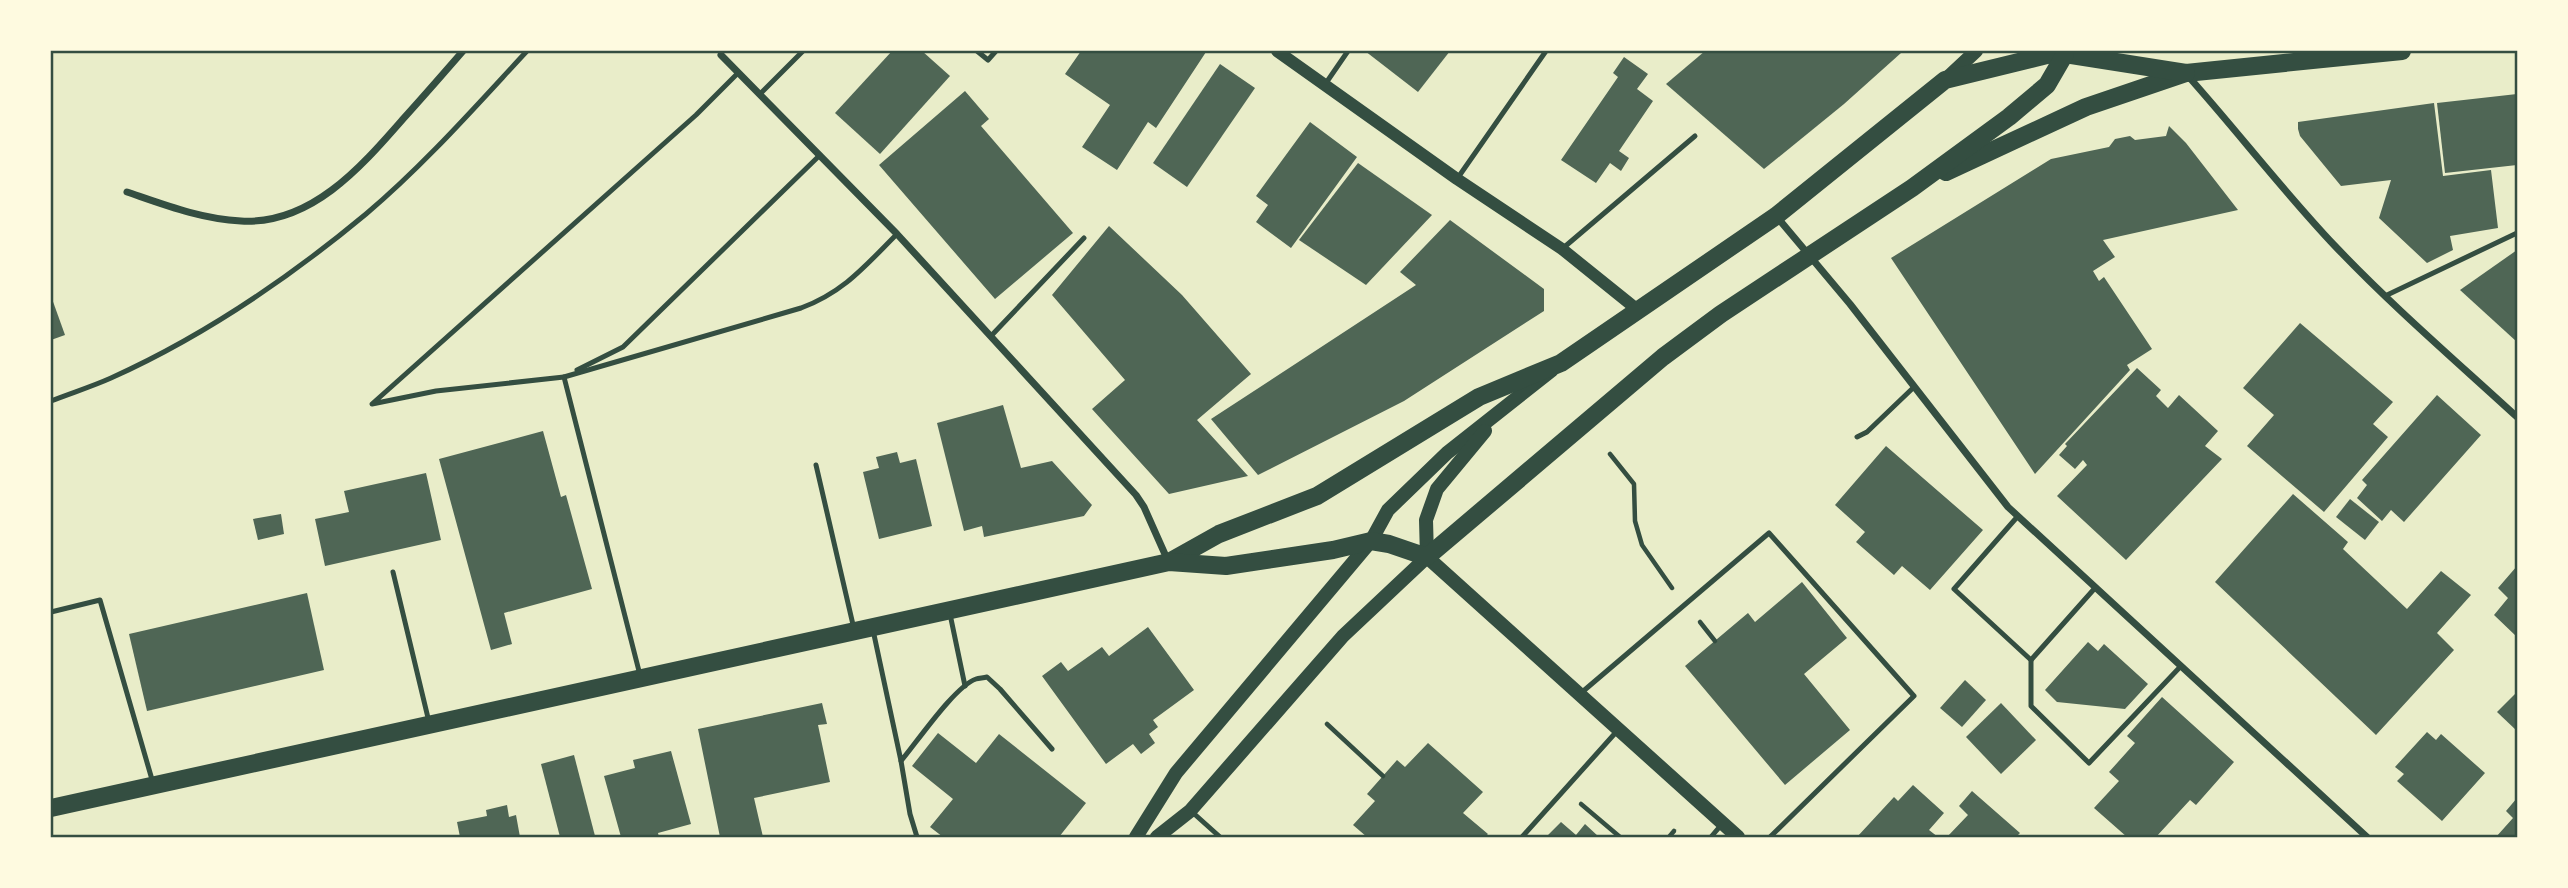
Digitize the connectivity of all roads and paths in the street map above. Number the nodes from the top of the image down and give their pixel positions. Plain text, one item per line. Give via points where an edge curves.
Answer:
1 (463, 51) edge
2 (527, 51) edge
3 (803, 51) edge
4 (977, 51) edge
5 (996, 51) edge
6 (1277, 51) edge
7 (1348, 51) edge
8 (1546, 51) edge
9 (1976, 51) edge
10 (2402, 51) edge
11 (2066, 52) edge
12 (721, 55) dead end
13 (738, 73) junction
14 (2186, 73) junction
15 (1945, 80) junction
16 (1324, 86) junction
17 (760, 94) junction
18 (1695, 136) dead end
19 (820, 155) junction
20 (1457, 179) junction
21 (1912, 188) junction
22 (127, 192) dead end
23 (1776, 216) junction
24 (2517, 233) edge
25 (897, 234) junction
26 (1084, 238) dead end
27 (1562, 249) junction
28 (1810, 257) junction
29 (2385, 296) junction
30 (1639, 311) junction
31 (991, 336) junction
32 (1562, 363) junction
33 (564, 377) junction
34 (1914, 387) junction
35 (51, 401) edge
36 (1504, 409) junction
37 (2517, 417) edge
38 (1857, 437) dead end
39 (1610, 454) dead end
40 (816, 465) dead end
41 (2018, 516) junction
42 (1371, 541) junction
43 (1427, 556) junction
44 (1169, 562) junction
45 (393, 572) dead end
46 (2095, 588) junction
47 (1685, 604) junction
48 (949, 610) junction
49 (51, 612) edge
50 (864, 629) junction
51 (2031, 660) junction
52 (2181, 666) junction
53 (641, 678) junction
54 (965, 686) junction
55 (1579, 695) junction
56 (1327, 724) dead end
57 (430, 725) junction
58 (1618, 730) junction
59 (1052, 749) dead end
60 (901, 761) junction
61 (1383, 776) dead end
62 (154, 786) junction
63 (1565, 790) junction
64 (51, 808) edge
65 (1190, 811) junction
66 (1723, 824) junction
67 (1674, 831) dead end
68 (917, 837) edge
69 (1136, 837) edge
70 (1157, 837) edge
71 (1220, 837) edge
72 (1522, 837) edge
73 (1620, 837) edge
74 (1669, 837) edge
75 (1711, 837) edge
76 (1738, 837) edge
77 (1770, 837) edge
78 (2367, 837) edge

1 - 22 street via 362,167 304,207 275,218 244,222 207,218
2 - 35 lane via 421,163 275,283 192,336 111,378
3 - 17 lane
4 - 5 lane via 988,60
6 - 16 street
7 - 16 lane
8 - 20 lane
9 - 15 main road
10 - 14 main road
11 - 14 main road
11 - 15 main road
11 - 21 main road via 2047,85
12 - 13 street
13 - 17 street
13 - 33 lane via 372,404 436,391
14 - 21 main road via 2086,107
14 - 29 street via 2287,193
15 - 23 main road
16 - 20 street
17 - 19 street
18 - 27 lane
19 - 25 street
19 - 33 lane via 623,347
20 - 27 street
21 - 28 main road
23 - 28 street
23 - 30 main road
24 - 29 lane
25 - 31 street
25 - 33 lane via 848,283 825,299
26 - 31 lane
27 - 30 street
28 - 34 street
28 - 43 main road via 1663,357
29 - 37 street
30 - 32 main road
31 - 44 street via 1136,495
32 - 36 main road
32 - 44 main road via 1479,397 1325,492 1219,534
33 - 53 lane
34 - 38 lane
34 - 41 street
36 - 42 main road via 1447,453 1388,510
36 - 43 main road via 1437,489 1426,520
39 - 47 path via 1634,484 1635,521 1642,545
40 - 50 lane
41 - 46 street
41 - 51 lane via 1954,589
42 - 43 main road
42 - 44 main road via 1226,566
42 - 69 main road via 1176,773
43 - 55 main road
43 - 65 main road via 1343,636
44 - 48 main road
45 - 57 lane
46 - 51 lane
46 - 52 street
47 - 55 lane
47 - 77 lane via 1769,533 1914,696
48 - 50 main road
48 - 54 lane
49 - 62 lane via 100,600
50 - 53 main road
50 - 60 lane
51 - 52 lane via 2031,706 2089,763
52 - 78 street
53 - 57 main road
54 - 59 lane via 987,677
54 - 60 lane
55 - 58 main road
56 - 61 path
57 - 62 main road
58 - 63 lane
58 - 66 main road
60 - 68 lane
62 - 64 main road
63 - 72 lane
63 - 73 path
65 - 70 main road
65 - 71 lane
66 - 75 lane
66 - 76 main road
67 - 74 path

